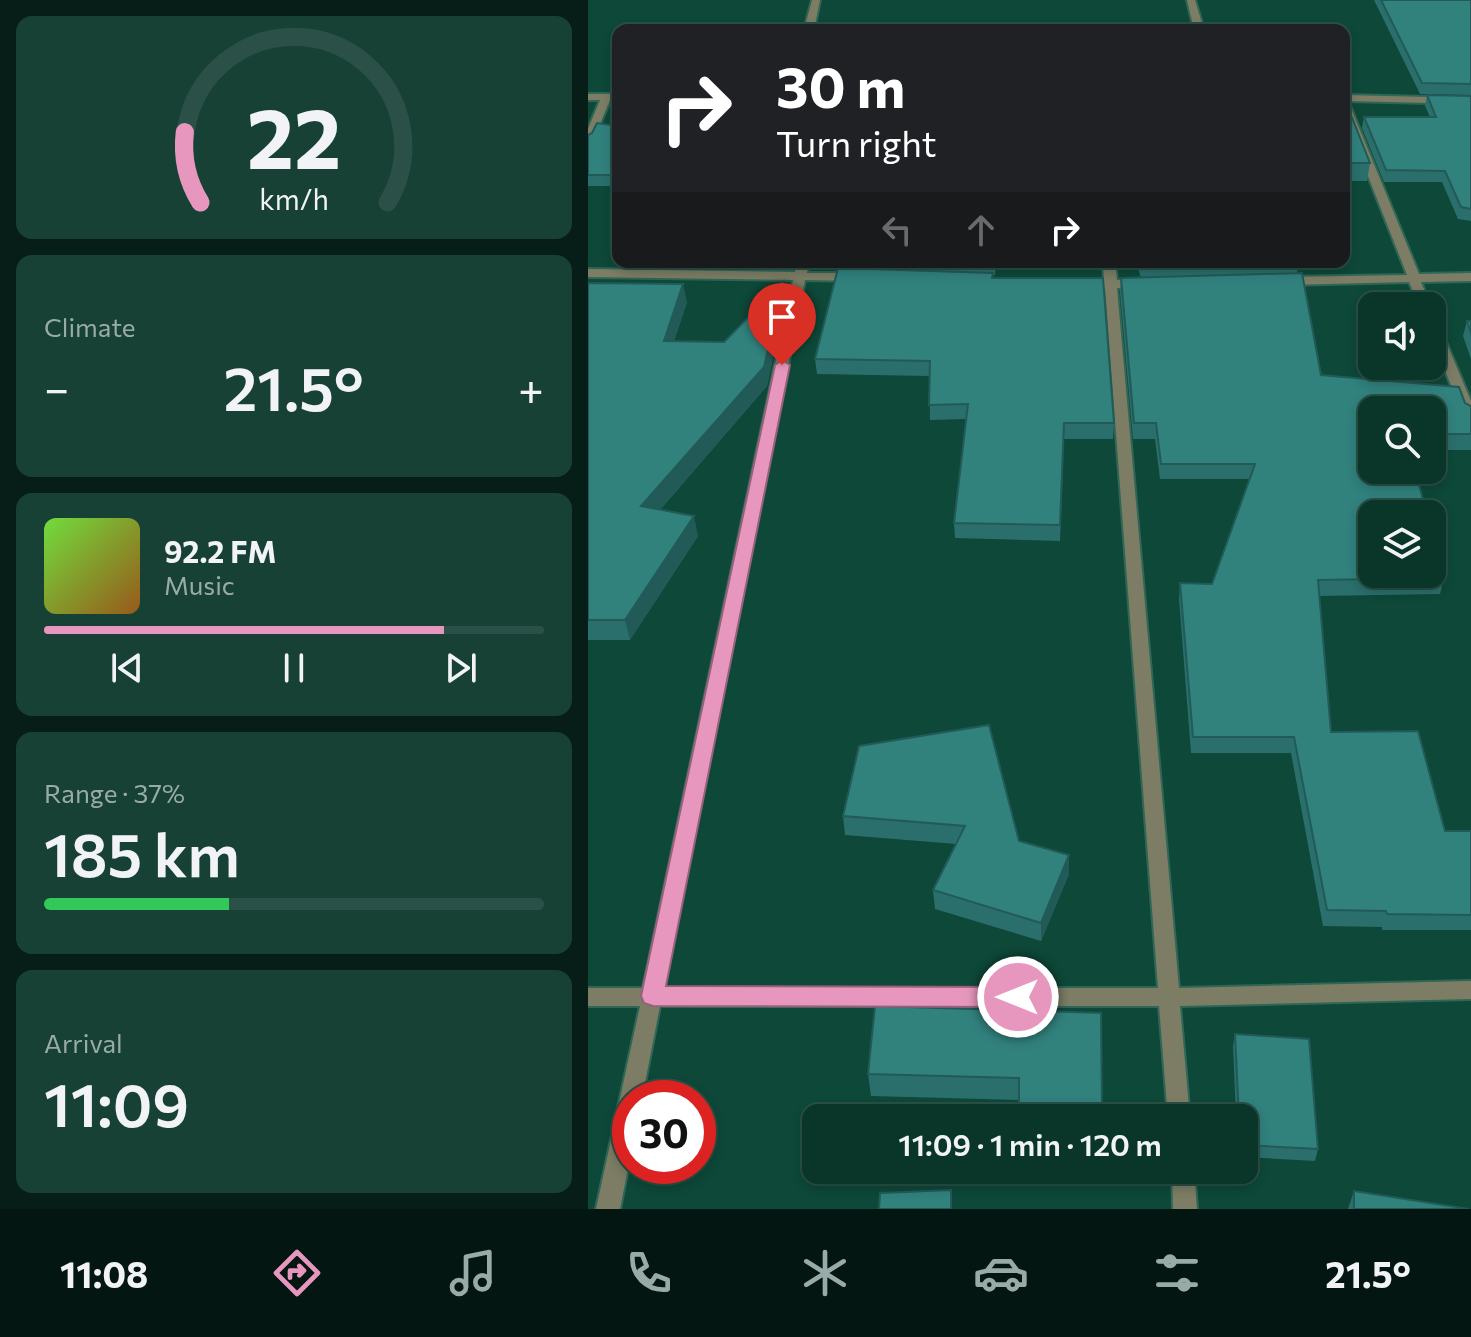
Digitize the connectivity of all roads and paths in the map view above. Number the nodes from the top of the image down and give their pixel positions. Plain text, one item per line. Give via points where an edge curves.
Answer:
1 (816, 0) edge
2 (1191, 0) edge
3 (810, 24) edge
4 (1197, 24) edge
5 (588, 97) edge
6 (612, 97) edge
7 (1350, 100) edge
8 (1471, 101) edge
9 (1350, 115) edge
10 (588, 141) edge
11 (802, 268) edge
12 (1110, 268) edge
13 (588, 273) edge
14 (878, 277) edge
15 (1413, 277) junction
16 (1471, 277) edge
17 (1270, 281) edge
18 (1064, 284) edge
19 (1159, 284) edge
20 (1111, 285) junction
21 (1419, 292) edge
22 (1446, 357) edge
23 (1471, 417) edge
24 (1471, 990) edge
25 (653, 996) junction
26 (588, 997) edge
27 (1171, 997) junction
28 (635, 1080) edge
29 (1178, 1104) edge
30 (613, 1184) edge
31 (1184, 1184) edge
32 (608, 1209) edge
33 (1185, 1209) edge

1 - 3 street
2 - 4 street
5 - 6 street
6 - 10 street
7 - 8 street
9 - 15 street
11 - 13 street
11 - 14 street
11 - 25 street
12 - 20 street
15 - 16 street
15 - 17 street
15 - 21 street
18 - 20 street
19 - 20 street
20 - 27 street
22 - 23 street
24 - 27 street
25 - 26 street
25 - 27 street
25 - 28 street
27 - 29 street
30 - 32 street
31 - 33 street

